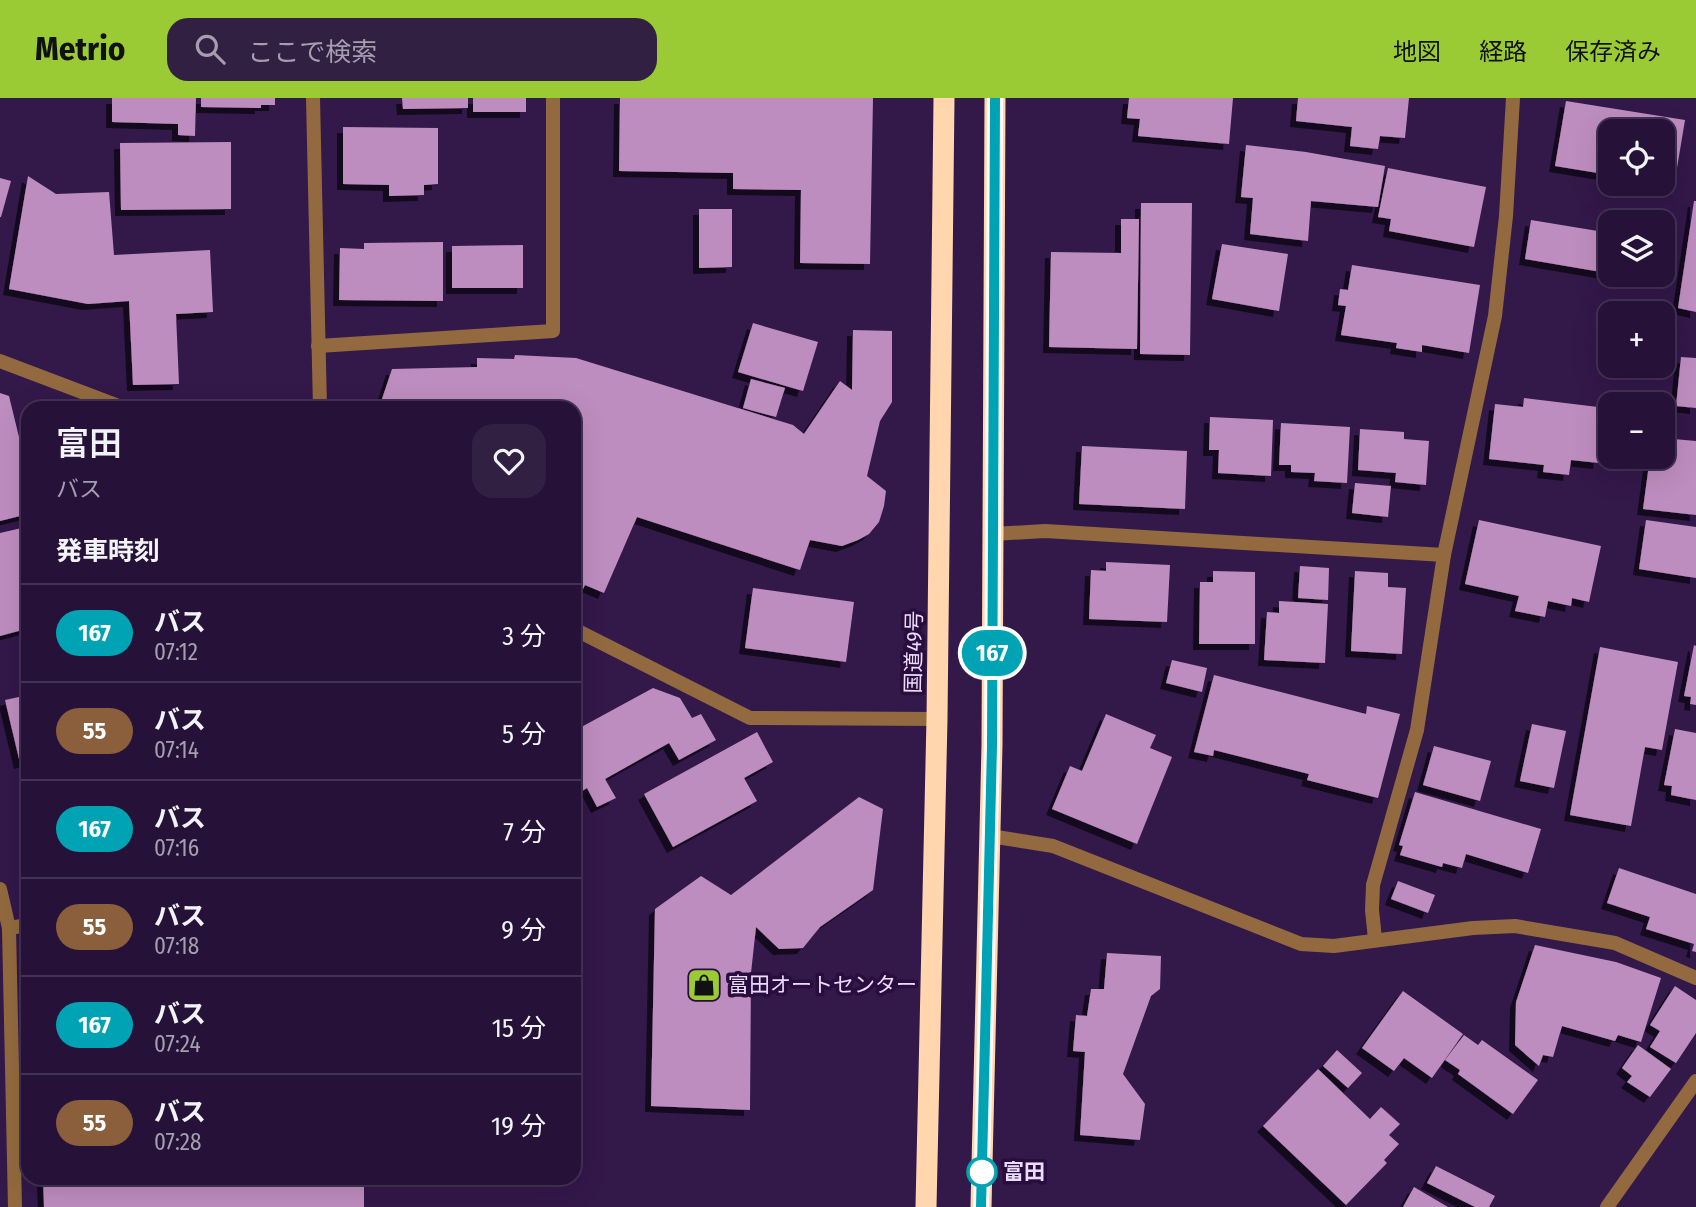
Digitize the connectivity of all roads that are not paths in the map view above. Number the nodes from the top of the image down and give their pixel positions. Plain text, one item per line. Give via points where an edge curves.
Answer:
1 (313, 98) edge
2 (553, 98) edge
3 (944, 98) edge
4 (995, 98) edge
5 (1513, 98) edge
6 (318, 346) junction
7 (0, 361) edge
8 (106, 401) edge
9 (320, 401) edge
10 (993, 534) junction
11 (1444, 555) junction
12 (581, 633) edge
13 (937, 719) junction
14 (990, 836) junction
15 (0, 889) edge
16 (21, 926) edge
17 (9, 928) junction
18 (1375, 939) junction
19 (1696, 978) edge
20 (1696, 1081) edge
21 (15, 1207) edge
22 (926, 1207) edge
23 (981, 1207) edge
24 (1607, 1207) edge

1 - 6 street
2 - 6 street via 553,331
3 - 13 highway, 国道49号
4 - 10 highway
5 - 11 street via 1495,316
6 - 9 street
7 - 8 street
10 - 11 street via 1045,531
10 - 14 highway
11 - 18 street via 1417,730 1373,885
12 - 13 street via 750,718
13 - 22 highway, 国道49号
14 - 18 street via 1053,846 1301,944 1334,946
14 - 23 highway
15 - 17 street
16 - 17 street
17 - 21 street
18 - 19 street via 1515,926 1615,943
20 - 24 street

